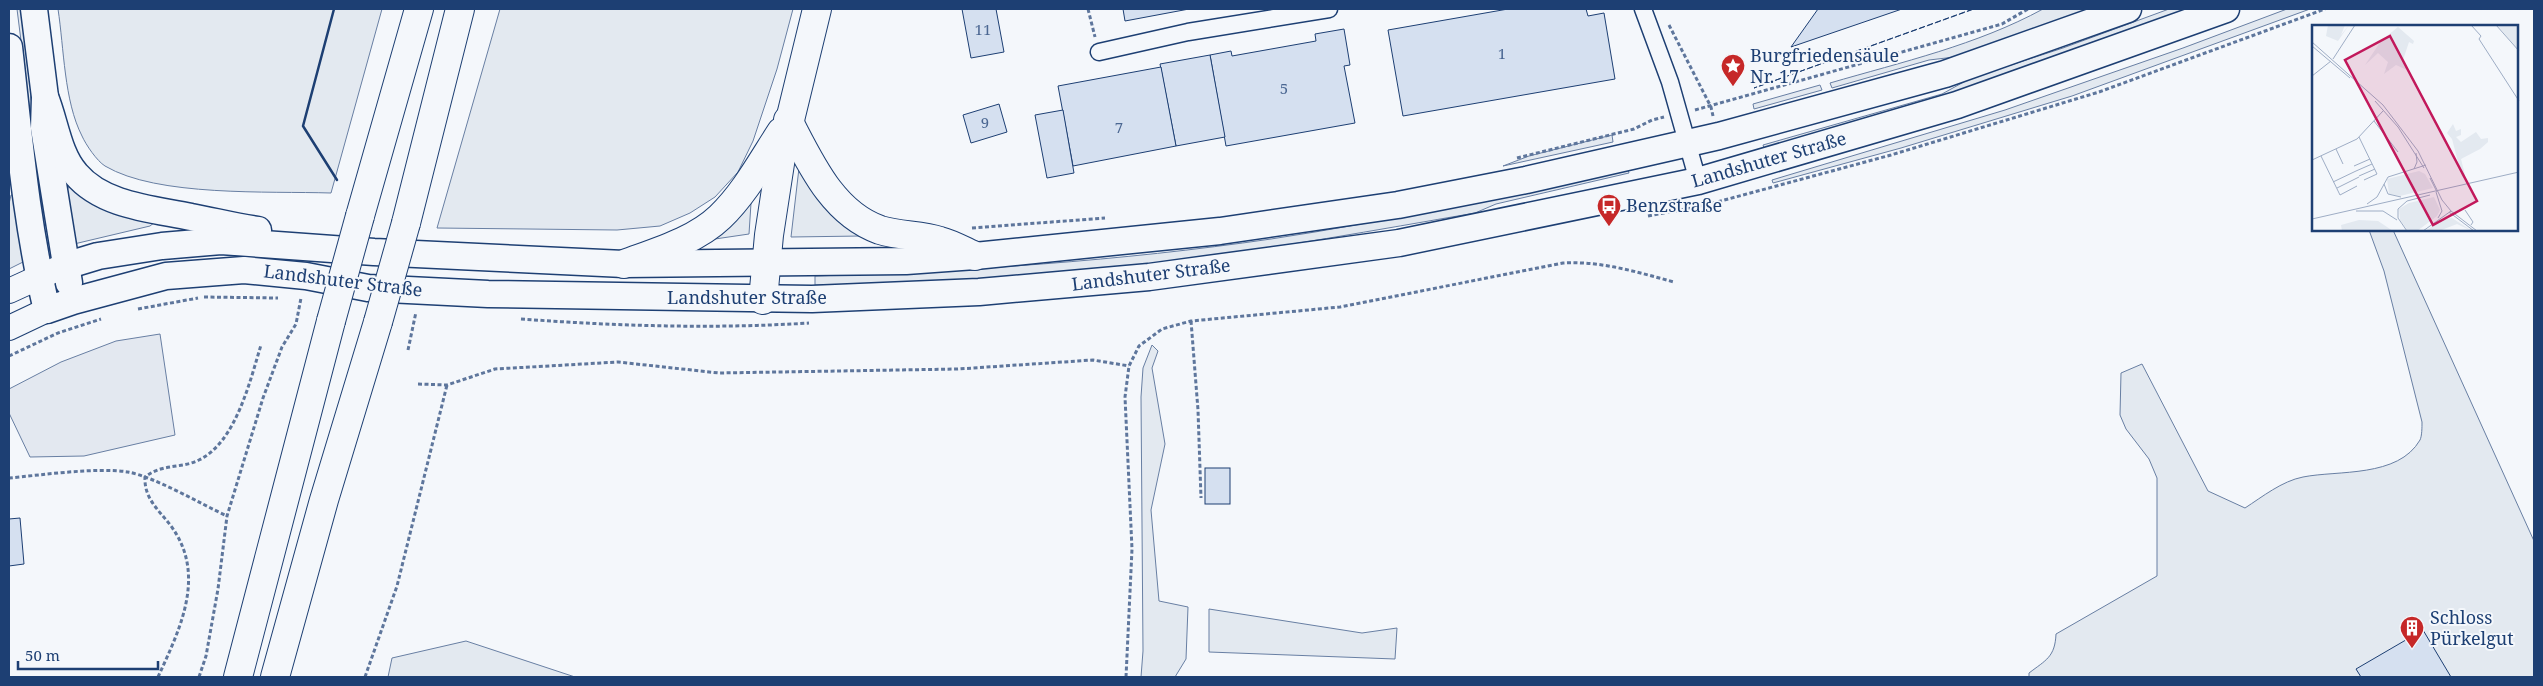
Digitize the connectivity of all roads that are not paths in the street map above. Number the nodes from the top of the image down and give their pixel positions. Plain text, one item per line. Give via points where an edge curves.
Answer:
1 (34, 9) edge
2 (401, 9) edge
3 (419, 9) edge
4 (460, 9) edge
5 (817, 9) edge
6 (1329, 9) edge
7 (1643, 9) edge
8 (2128, 9) edge
9 (2226, 9) edge
10 (9, 47) edge
11 (1099, 52) road end
12 (45, 97) junction
13 (788, 120) junction
14 (19, 131) junction
15 (1686, 143) junction
16 (378, 149) junction
17 (9, 171) edge
18 (1698, 181) junction
19 (374, 252) junction
20 (975, 256) junction
21 (624, 264) junction
22 (766, 264) junction
23 (66, 266) junction
24 (39, 276) junction
25 (9, 291) edge
26 (73, 300) junction
27 (763, 300) junction
28 (47, 310) junction
29 (9, 328) edge
30 (238, 677) edge
31 (275, 677) edge

1 - 12 main road
2 - 16 highway via 372,119
3 - 16 highway
4 - 31 highway, bridge via 406,223
5 - 13 highway
6 - 11 street via 1188,32
7 - 15 street via 1670,82
8 - 15 main road, Landshuter Straße via 1945,74
9 - 18 main road, Landshuter Straße via 1957,105
10 - 14 main road
12 - 19 main road via 65,158 76,174 92,188 112,198 161,212 320,238
12 - 23 main road via 44,128
13 - 20 highway via 829,194 858,218 878,229 941,241
13 - 21 highway via 748,184 720,217 680,242
13 - 22 highway
14 - 17 street
14 - 24 main road
15 - 18 street
15 - 20 main road, Landshuter Straße via 1398,205 1220,231
16 - 30 highway, bridge
18 - 27 main road, Landshuter Straße via 1399,243 1149,277 979,292
19 - 21 main road, Landshuter Straße
19 - 23 main road, Landshuter Straße via 221,242 162,246 98,256
20 - 22 main road, Landshuter Straße
21 - 22 main road, Landshuter Straße
22 - 27 highway
23 - 24 street
23 - 26 main road
24 - 25 street
24 - 28 main road
26 - 27 main road, Landshuter Straße via 166,276 244,270 306,276 368,288
26 - 28 main road, Landshuter Straße
28 - 29 street

